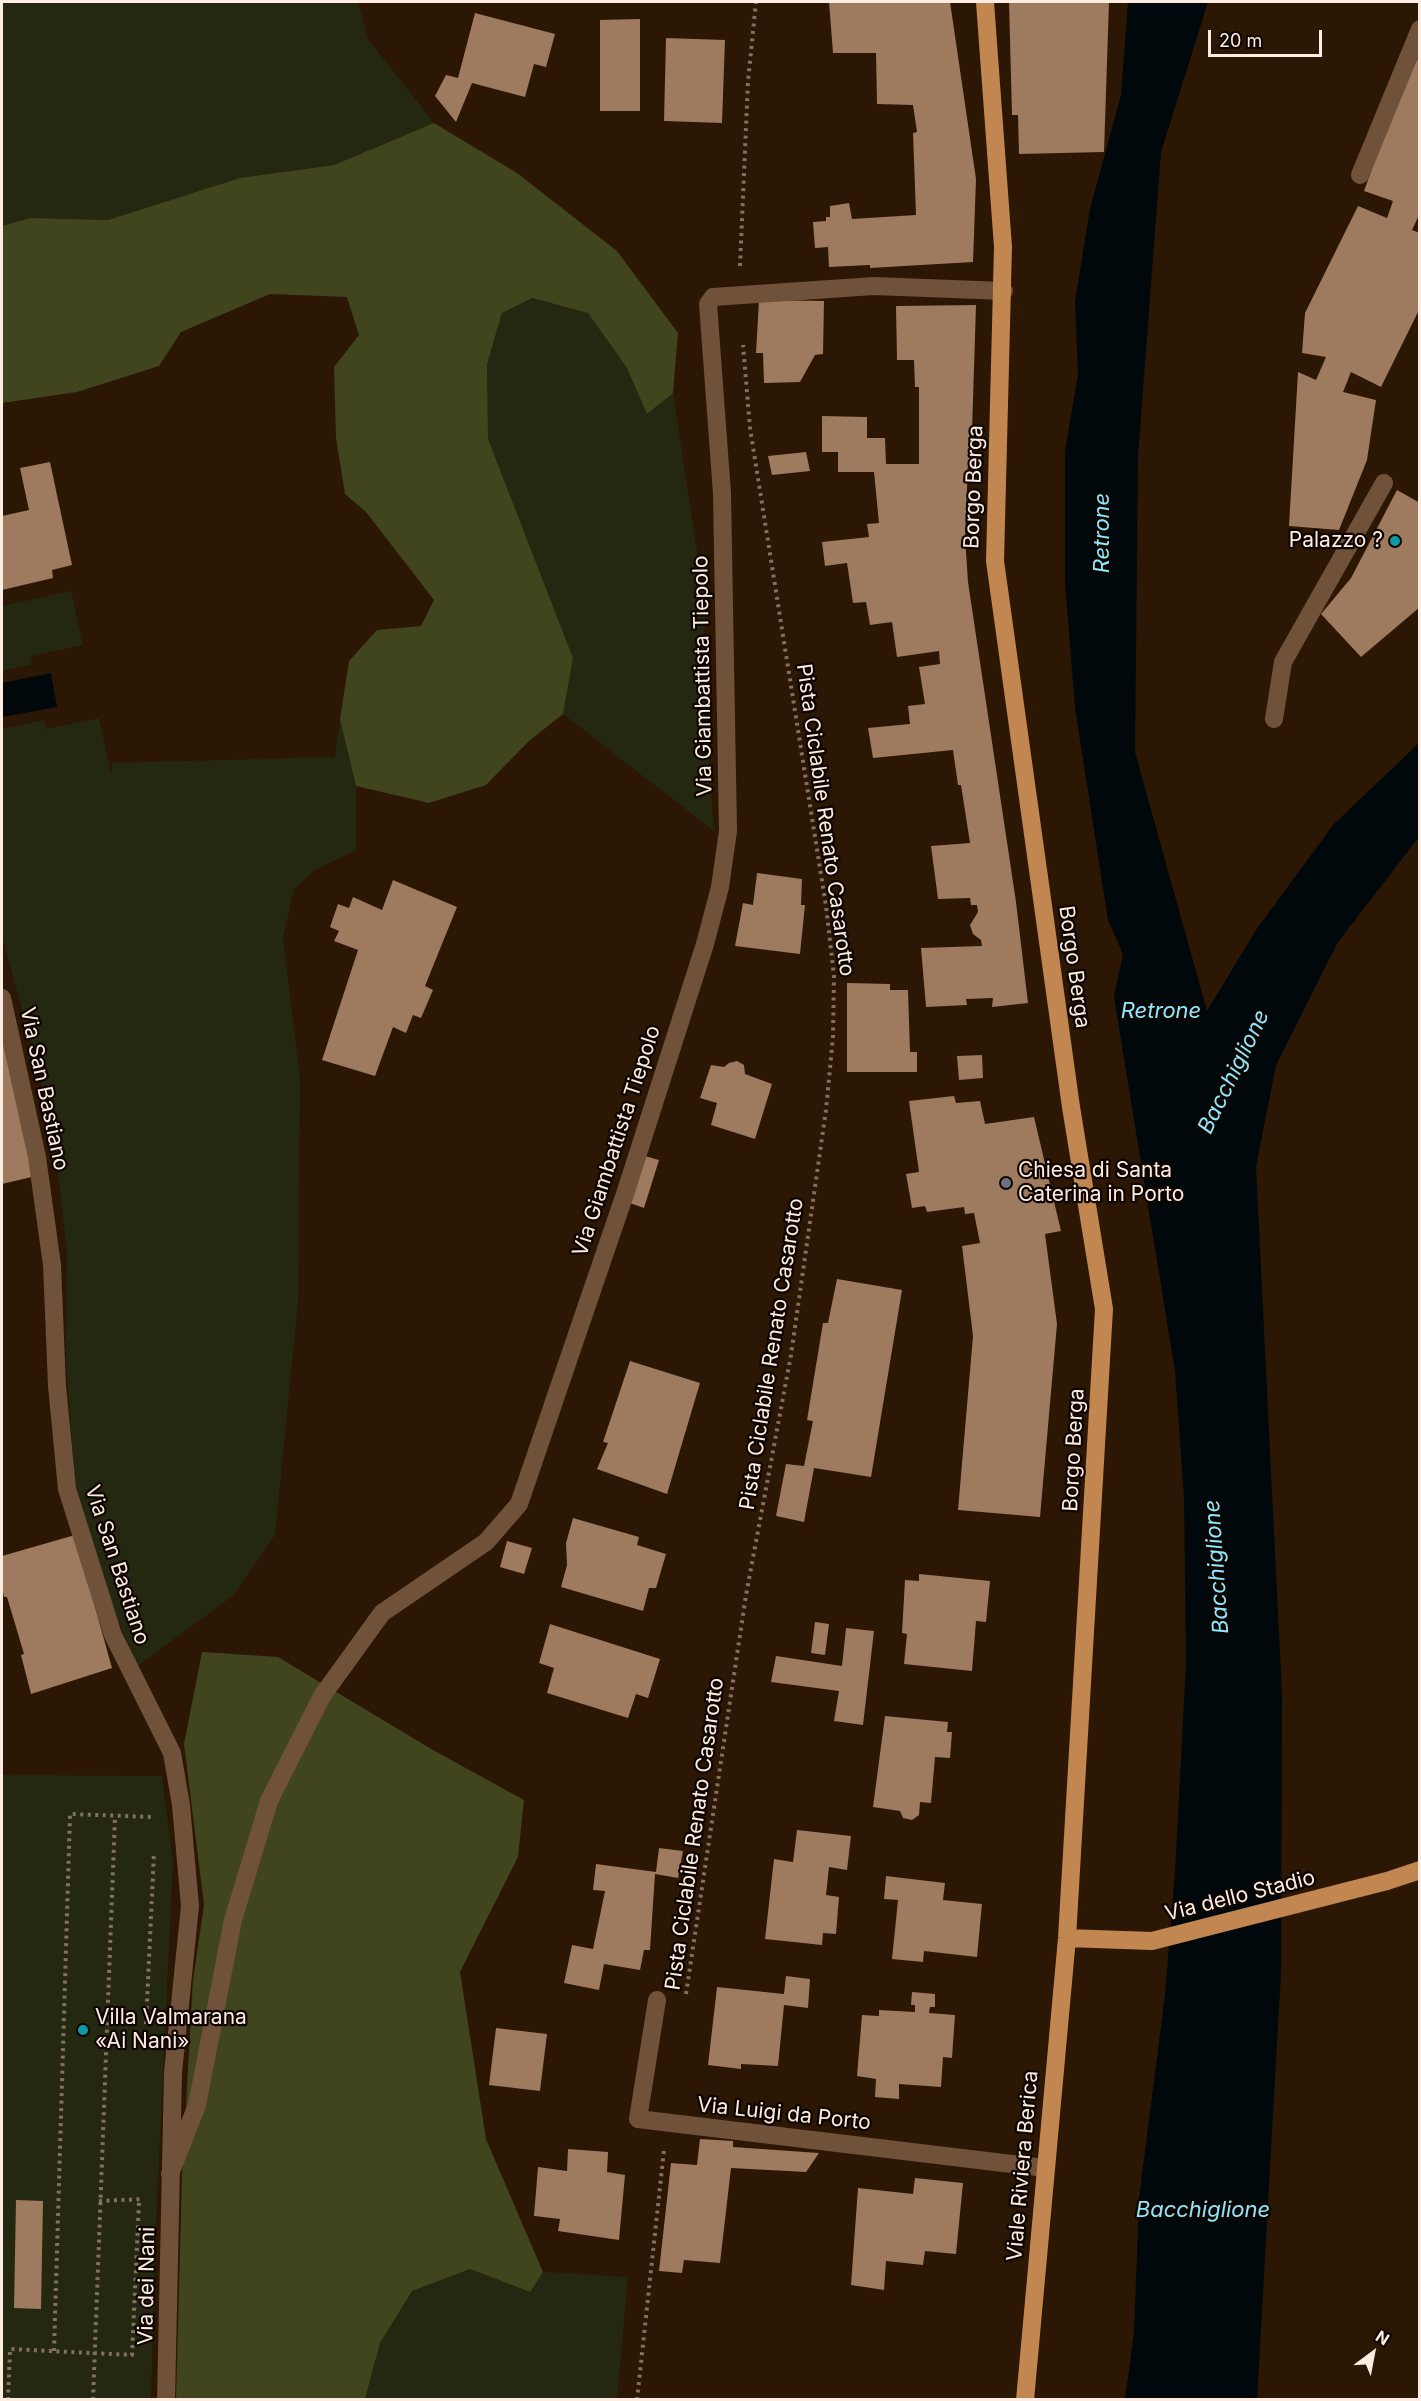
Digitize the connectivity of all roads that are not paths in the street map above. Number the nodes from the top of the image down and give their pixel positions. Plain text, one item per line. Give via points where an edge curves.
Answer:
1 (986, 2) edge
2 (1419, 29) edge
3 (1360, 176) dead end
4 (1004, 291) junction
5 (1384, 483) dead end
6 (1274, 719) dead end
7 (2, 998) edge
8 (1419, 1870) edge
9 (1067, 1938) junction
10 (657, 2000) dead end
11 (1045, 2168) junction
12 (170, 2174) junction
13 (166, 2400) edge
14 (1025, 2400) edge

1 - 4 main road, Borgo Berga
2 - 3 street
4 - 9 main road, Borgo Berga via 995,561 1071,1107 1104,1309
4 - 12 street, Via Giambattista Tiepolo via 874,286 713,297 708,304 722,493 728,831 720,887 705,944 519,1504 486,1542 382,1613 322,1696 269,1801 233,1920 197,2105
5 - 6 street via 1283,662
7 - 12 street, Via San Bastiano via 37,1157 52,1265 57,1386 67,1489 113,1635 172,1753 182,1805 190,1906 173,2073
8 - 9 main road, Via dello Stadio via 1152,1941
9 - 11 main road, Viale Riviera Berica
10 - 11 street, Via Luigi da Porto via 638,2119
11 - 14 main road, Viale Riviera Berica
12 - 13 street, Via dei Nani

